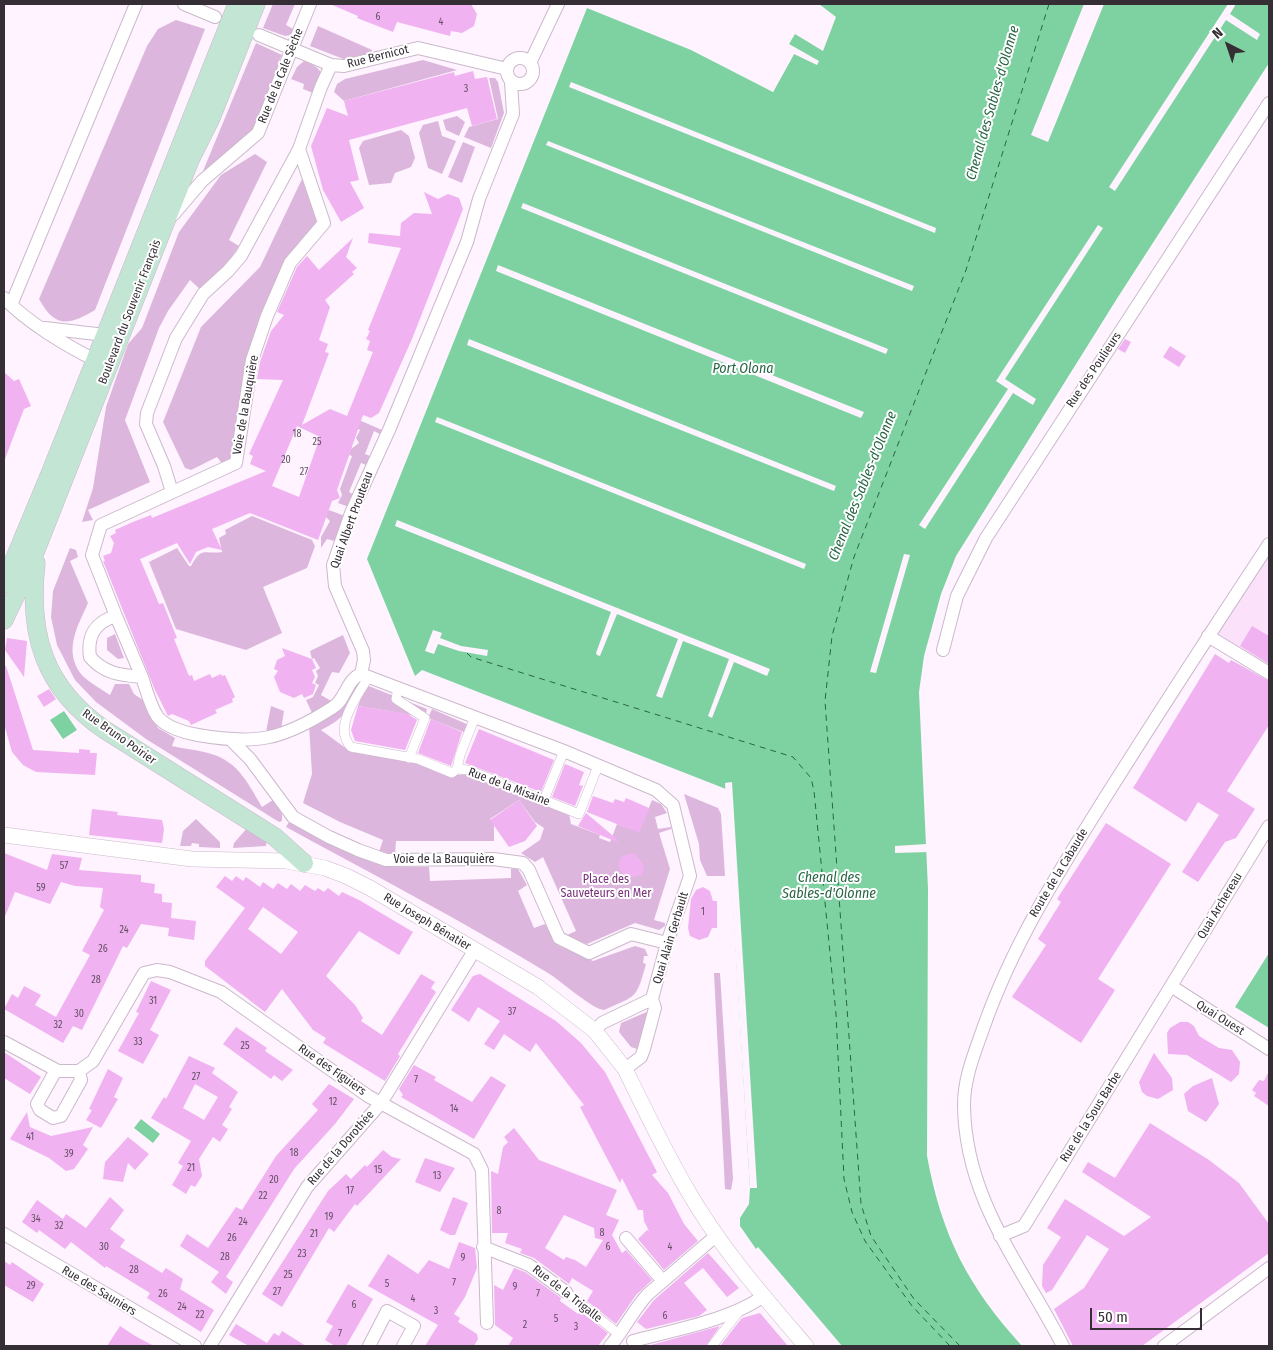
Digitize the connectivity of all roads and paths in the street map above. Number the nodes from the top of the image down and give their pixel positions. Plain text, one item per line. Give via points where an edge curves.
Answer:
1 (136, 4) edge
2 (184, 4) edge
3 (237, 4) edge
4 (256, 4) edge
5 (310, 4) edge
6 (558, 4) edge
7 (215, 18) dead end
8 (259, 35) dead end
9 (294, 49) junction
10 (530, 63) junction
11 (331, 65) junction
12 (509, 76) junction
13 (1269, 103) edge
14 (299, 148) junction
15 (162, 229) junction
16 (7, 302) edge
17 (42, 327) junction
18 (105, 336) junction
19 (95, 360) junction
20 (172, 492) junction
21 (1269, 544) edge
22 (38, 545) junction
23 (4, 584) edge
24 (116, 616) junction
25 (4, 620) edge
26 (1208, 636) junction
27 (943, 650) dead end
28 (1269, 673) edge
29 (365, 675) junction
30 (142, 677) junction
31 (398, 687) junction
32 (475, 716) junction
33 (232, 741) junction
34 (564, 751) junction
35 (409, 758) junction
36 (598, 766) junction
37 (458, 769) junction
38 (544, 800) junction
39 (1269, 826) edge
40 (4, 835) edge
41 (304, 863) junction
42 (667, 943) junction
43 (474, 951) junction
44 (1172, 986) junction
45 (652, 999) junction
46 (595, 1030) junction
47 (4, 1042) edge
48 (1269, 1049) edge
49 (625, 1069) junction
50 (56, 1070) junction
51 (79, 1071) junction
52 (381, 1103) junction
53 (4, 1234) edge
54 (717, 1235) junction
55 (1000, 1236) junction
56 (626, 1238) dead end
57 (483, 1247) junction
58 (1269, 1268) edge
59 (662, 1280) junction
60 (566, 1292) joint
61 (763, 1296) junction
62 (742, 1308) junction
63 (487, 1323) dead end
64 (621, 1333) junction
65 (636, 1344) edge
66 (799, 1344) edge
67 (195, 1346) edge
68 (210, 1346) edge
69 (369, 1346) edge
70 (404, 1346) edge
71 (610, 1346) edge
72 (712, 1346) edge
73 (1063, 1346) edge
74 (1164, 1346) edge

1 - 16 street
2 - 7 street
3 - 18 main road, Boulevard du Souvenir Français
4 - 15 main road, Boulevard du Souvenir Français
5 - 9 street, Rue de la Cale Sèche
6 - 10 street
8 - 9 street
9 - 11 street
9 - 15 street, Rue de la Cale Sèche via 258,133 202,181
10 - 12 street via 519,58 511,62
10 - 12 street via 533,74 528,81 520,84
11 - 12 street, Rue Bernicot via 344,66 418,48
11 - 14 street, Rue Bernicot
12 - 29 street, Quai Albert Prouteau via 513,114 478,198 466,242 333,565 335,586 363,651
13 - 27 street, Rue des Poulieurs via 986,538 957,596
14 - 20 street via 240,256 203,294 176,338 149,407 146,424
14 - 20 street, Voie de la Bauquière via 324,223 290,263 267,316 252,360 236,463
15 - 22 main road, Boulevard du Souvenir Français
16 - 17 street
17 - 18 street
17 - 19 street
18 - 19 main road, Boulevard du Souvenir Français
19 - 23 main road, Boulevard du Souvenir Français
20 - 24 street, Voie de la Bauquière via 101,525 92,555
21 - 26 street, Route de la Cabaude
22 - 25 main road, Boulevard du Souvenir Français
22 - 41 main road, Rue Bruno Poirier via 34,580 38,641 51,673 70,699 105,730 275,837
24 - 30 street, Voie de la Bauquière
24 - 30 street via 99,624 93,632 90,657 107,671
26 - 28 street
26 - 55 street, Route de la Cabaude via 1043,897 1015,949 968,1069 964,1104 976,1181
29 - 31 street
29 - 33 street via 352,681 340,702 292,730 260,740
29 - 35 street, Rue de la Misaine via 344,724 345,741 357,749
30 - 33 street via 158,717 189,734
31 - 32 street
31 - 35 street via 396,699 425,718
32 - 34 street
32 - 37 street
33 - 42 street, Voie de la Bauquière via 250,759 290,814 328,837 386,860 470,858 518,861 529,870 559,938 574,947 588,953 631,934
34 - 36 street
34 - 38 street
35 - 37 street, Rue de la Misaine via 452,773
36 - 38 street, Rue de la Misaine via 579,814
36 - 42 street, Quai Alain Gerbault via 656,790 670,801 676,811 690,876
37 - 38 street, Rue de la Misaine
39 - 44 street, Quai Archereau
40 - 41 street, Rue Joseph Bénatier via 192,859
41 - 43 street, Rue Joseph Bénatier via 358,881
42 - 45 street, Quai Alain Gerbault
43 - 46 street, Rue Joseph Bénatier via 538,987
43 - 52 street, Rue de la Dorothée
44 - 48 street, Quai Ouest
44 - 55 street, Rue de la Sous Barbe via 1024,1226
45 - 46 street via 602,1023
45 - 49 street, Quai Alain Gerbault via 655,1008 641,1057
46 - 49 street, Rue Joseph Bénatier
47 - 50 street
49 - 54 street, Rue Joseph Bénatier via 688,1191
50 - 51 street
50 - 51 street via 37,1104 40,1110 53,1118 61,1116 81,1080
51 - 52 street, Rue des Figuiers via 93,1061 144,973 158,970 222,992
52 - 57 street, Rue des Figuiers via 474,1154 482,1170
52 - 68 street, Rue de la Dorothée via 307,1187
53 - 67 street, Rue des Sauniers
54 - 59 street
54 - 61 street, Rue Joseph Bénatier
55 - 73 street, Route de la Cabaude
56 - 59 street
57 - 60 street, Rue de la Trigalle via 529,1265
57 - 63 street, Rue des Figuiers
58 - 74 street
59 - 64 street via 640,1303
60 - 64 street, Rue de la Trigalle
61 - 62 street
61 - 66 street, Rue Joseph Bénatier
62 - 65 street
62 - 72 street
64 - 65 street
64 - 71 street
69 - 70 street via 387,1311 414,1326

